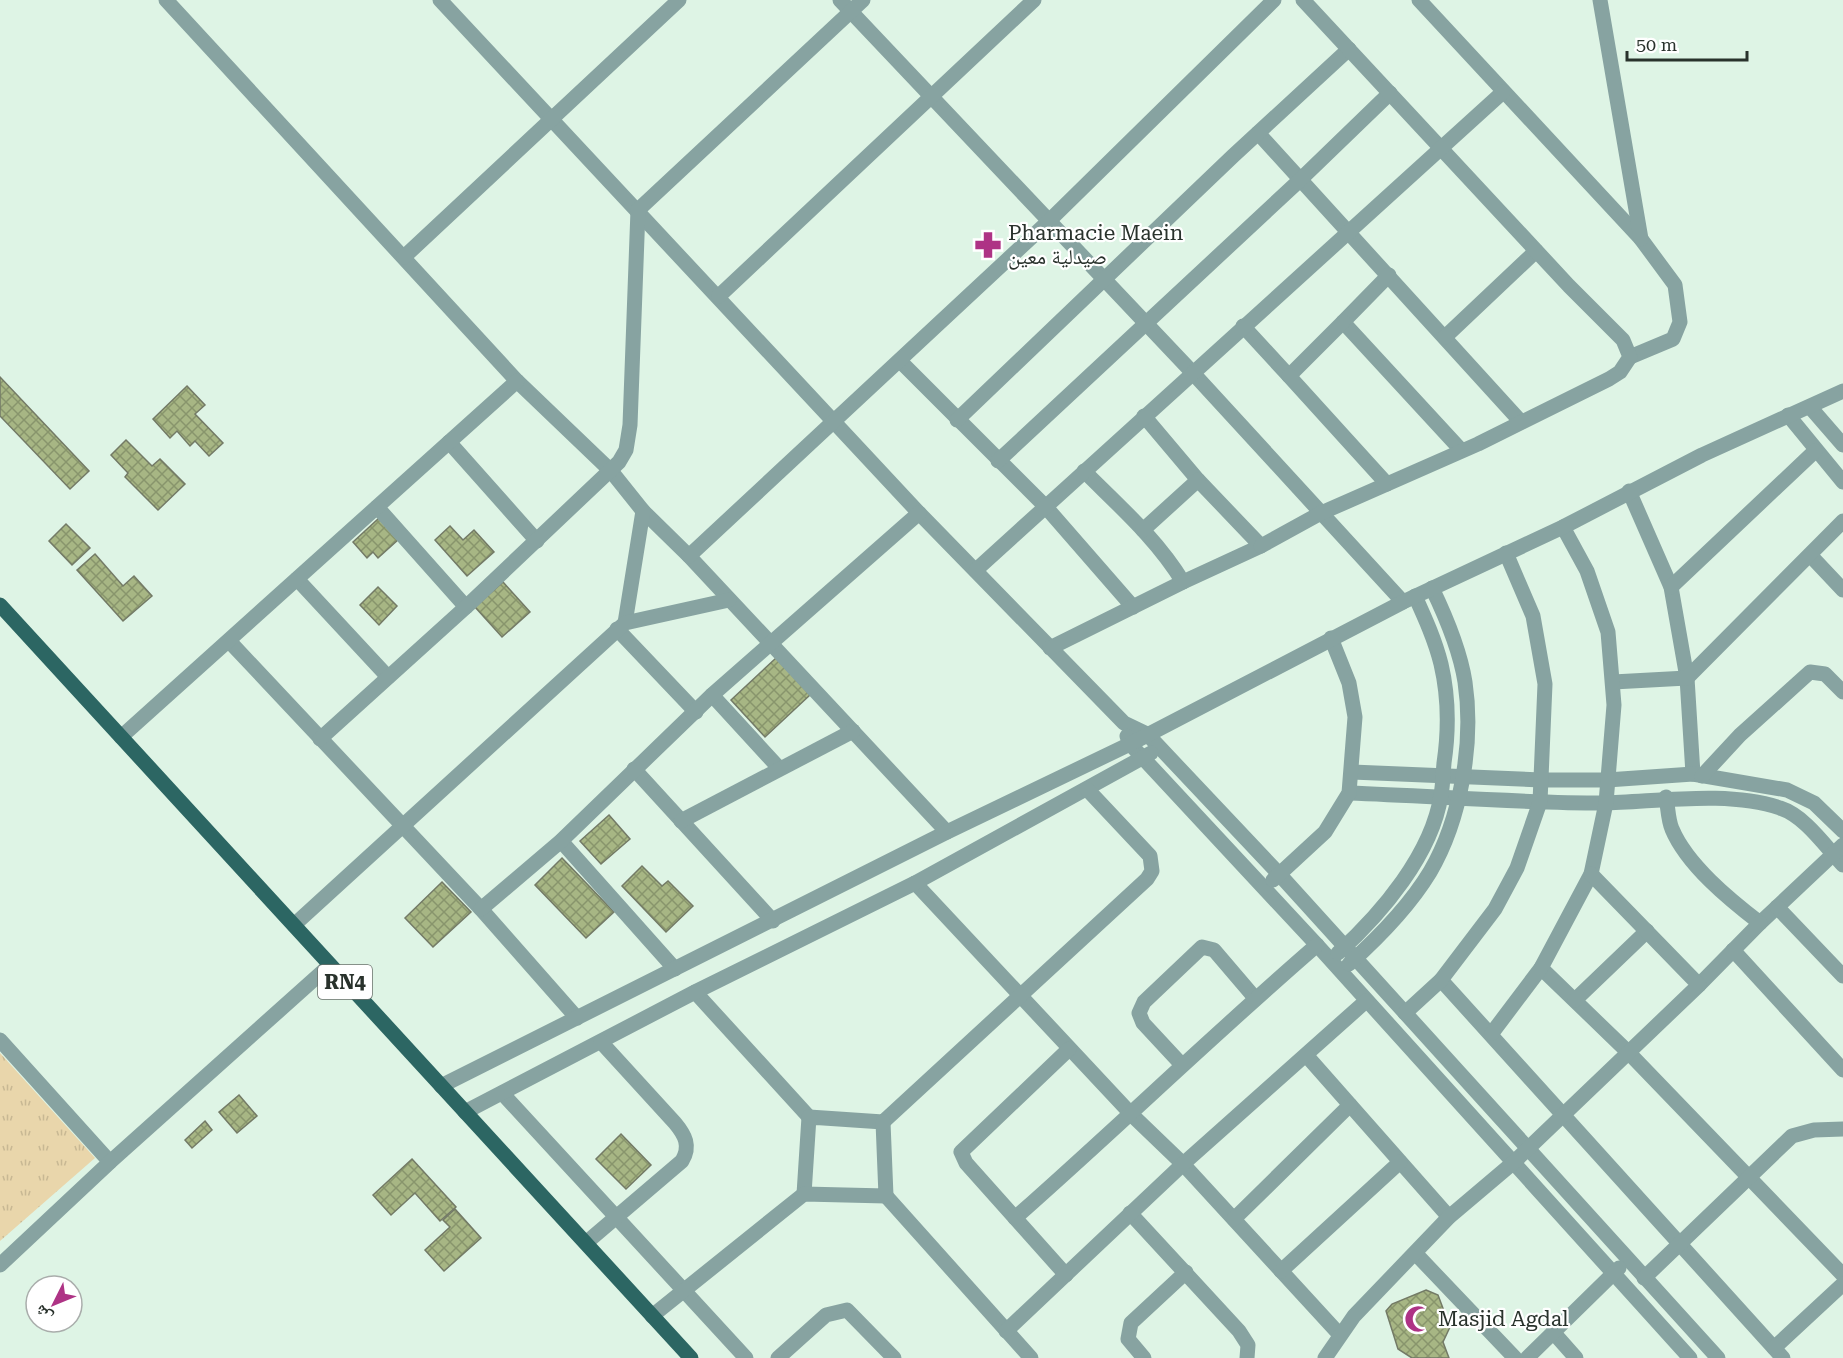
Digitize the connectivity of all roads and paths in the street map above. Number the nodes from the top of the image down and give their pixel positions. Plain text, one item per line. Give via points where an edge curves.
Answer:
1 (167, 0) edge
2 (440, 0) edge
3 (679, 0) edge
4 (840, 0) edge
5 (863, 0) edge
6 (1034, 0) edge
7 (1274, 0) edge
8 (1303, 0) edge
9 (1419, 0) edge
10 (1600, 0) edge
11 (851, 12) junction
12 (1349, 49) junction
13 (1503, 92) junction
14 (1390, 93) junction
15 (931, 95) junction
16 (552, 118) junction
17 (1258, 134) junction
18 (1441, 148) junction
19 (1301, 180) junction
20 (638, 210) junction
21 (1050, 220) junction
22 (1348, 231) junction
23 (1641, 239) junction
24 (1536, 251) junction
25 (404, 257) junction
26 (1389, 275) junction
27 (1104, 278) junction
28 (719, 297) junction
29 (1343, 322) junction
30 (1146, 324) junction
31 (1243, 326) junction
32 (1445, 337) junction
33 (1630, 357) junction
34 (900, 361) junction
35 (1192, 372) junction
36 (1289, 376) junction
37 (517, 381) junction
38 (1843, 391) edge
39 (1810, 407) junction
40 (1788, 415) junction
41 (1144, 416) junction
42 (957, 420) junction
43 (834, 422) junction
44 (1521, 422) junction
45 (449, 442) junction
46 (1843, 444) edge
47 (1461, 450) junction
48 (1815, 451) junction
49 (998, 461) junction
50 (611, 471) junction
51 (1084, 471) junction
52 (1198, 480) junction
53 (1843, 482) edge
54 (1387, 484) junction
55 (1629, 491) junction
56 (1045, 506) junction
57 (377, 507) junction
58 (643, 511) junction
59 (918, 513) junction
60 (1321, 513) junction
61 (1843, 521) edge
62 (1563, 526) junction
63 (1143, 530) junction
64 (537, 541) junction
65 (1261, 546) junction
66 (1506, 553) junction
67 (1810, 555) junction
68 (689, 556) junction
69 (976, 570) junction
70 (297, 579) junction
71 (1182, 582) junction
72 (1671, 587) junction
73 (1432, 588) junction
74 (1843, 590) edge
75 (1409, 599) junction
76 (729, 600) junction
77 (0, 605) edge
78 (466, 607) junction
79 (1133, 607) junction
80 (621, 626) junction
81 (1331, 638) junction
82 (230, 642) junction
83 (770, 644) junction
84 (1050, 648) junction
85 (388, 677) junction
86 (1687, 678) junction
87 (1613, 682) junction
88 (1843, 692) edge
89 (712, 695) junction
90 (696, 712) junction
91 (1124, 723) junction
92 (853, 731) junction
93 (1147, 734) junction
94 (121, 737) junction
95 (320, 739) junction
96 (1130, 744) junction
97 (1159, 748) junction
98 (1142, 758) junction
99 (779, 768) junction
100 (634, 769) junction
101 (1352, 771) junction
102 (1443, 775) junction
103 (1698, 775) junction
104 (1461, 777) junction
105 (1541, 780) junction
106 (1607, 780) junction
107 (1759, 785) junction
108 (1087, 789) junction
109 (1349, 793) junction
110 (1441, 796) junction
111 (1458, 797) junction
112 (1666, 797) junction
113 (1540, 802) junction
114 (1606, 803) junction
115 (1758, 803) junction
116 (681, 821) junction
117 (400, 826) junction
118 (1843, 831) edge
119 (947, 832) junction
120 (561, 841) junction
121 (1840, 855) edge
122 (1591, 874) junction
123 (1280, 875) junction
124 (915, 883) junction
125 (1264, 888) junction
126 (1778, 907) junction
127 (481, 909) junction
128 (773, 921) junction
129 (1760, 923) junction
130 (294, 926) junction
131 (1647, 931) junction
132 (1317, 945) junction
133 (1733, 950) junction
134 (1350, 953) junction
135 (330, 965) junction
136 (1335, 966) junction
137 (1541, 968) junction
138 (675, 969) junction
139 (1843, 976) edge
140 (1441, 980) junction
141 (1699, 985) junction
142 (694, 992) junction
143 (1021, 996) junction
144 (1255, 998) junction
145 (1575, 1000) junction
146 (1366, 1001) junction
147 (1405, 1013) junction
148 (577, 1018) junction
149 (1492, 1033) junction
150 (0, 1040) edge
151 (601, 1042) junction
152 (1070, 1049) junction
153 (1629, 1053) junction
154 (1306, 1055) junction
155 (6, 1058) edge
156 (1182, 1065) junction
157 (1843, 1070) edge
158 (441, 1086) junction
159 (502, 1093) junction
160 (1350, 1105) junction
161 (465, 1112) junction
162 (1563, 1114) junction
163 (1132, 1115) junction
164 (809, 1117) junction
165 (883, 1122) junction
166 (1843, 1129) edge
167 (1528, 1149) junction
168 (110, 1162) junction
169 (1400, 1162) junction
170 (1514, 1162) junction
171 (1183, 1164) junction
172 (1749, 1178) junction
173 (804, 1194) junction
174 (886, 1196) junction
175 (1130, 1213) junction
176 (616, 1217) junction
177 (1449, 1217) junction
178 (1015, 1218) junction
179 (1234, 1219) junction
180 (587, 1242) junction
181 (1681, 1242) junction
182 (1416, 1254) junction
183 (1628, 1260) junction
184 (0, 1265) edge
185 (1281, 1270) junction
186 (1186, 1272) junction
187 (1614, 1274) junction
188 (1066, 1275) junction
189 (1843, 1275) edge
190 (1644, 1278) junction
191 (1843, 1284) edge
192 (683, 1291) junction
193 (652, 1316) junction
194 (1006, 1331) junction
195 (1553, 1332) junction
196 (1340, 1335) junction
197 (1779, 1353) edge
198 (692, 1358) edge
199 (746, 1358) edge
200 (778, 1358) edge
201 (894, 1358) edge
202 (1030, 1358) edge
203 (1144, 1358) edge
204 (1247, 1358) edge
205 (1324, 1358) edge
206 (1515, 1358) edge
207 (1527, 1358) edge
208 (1576, 1358) edge
209 (1690, 1358) edge
210 (1718, 1358) edge

1 - 25 street
2 - 16 street
3 - 16 street
4 - 11 street
5 - 11 street
6 - 15 street
7 - 21 street
8 - 12 street
9 - 13 street
10 - 23 street
11 - 15 street
11 - 20 street
12 - 14 street
12 - 17 street
13 - 18 street
13 - 23 street
14 - 18 street
14 - 19 street
15 - 21 street
15 - 28 street
16 - 20 street
16 - 25 street
17 - 19 street
17 - 27 street
18 - 22 street
18 - 24 street
19 - 22 street
19 - 30 street
20 - 28 street
20 - 50 street via 628,444
21 - 27 street
21 - 34 street
22 - 26 street
22 - 31 street
23 - 33 street via 1675,285 1680,322 1674,339
24 - 32 street
24 - 33 street via 1623,340
25 - 37 street
26 - 29 street
26 - 32 street
27 - 30 street
27 - 42 street
28 - 43 street
29 - 36 street
29 - 47 street
30 - 35 street
30 - 49 street
31 - 35 street
31 - 36 street
32 - 44 street
33 - 44 street via 1620,372 1609,379
34 - 42 street
34 - 43 street
35 - 41 street
35 - 60 street
36 - 54 street
37 - 45 street
37 - 50 street
38 - 39 street
39 - 40 street
39 - 46 street
40 - 48 street
40 - 55 street
41 - 51 street
41 - 52 street
42 - 49 street
43 - 59 street
43 - 68 street
44 - 47 street
45 - 57 street
45 - 64 street
47 - 54 street
48 - 53 street
48 - 72 street
49 - 56 street
50 - 58 street
50 - 64 street
51 - 56 street
51 - 63 street
52 - 63 street
52 - 65 street
54 - 60 street
55 - 62 street
55 - 72 street
56 - 69 street
56 - 79 street
57 - 70 street
57 - 78 street
58 - 68 street
58 - 80 street
59 - 69 street
59 - 83 street
60 - 65 street
60 - 75 street
61 - 67 street
62 - 66 street
62 - 87 street via 1587,571 1608,632
63 - 71 street
64 - 78 street
65 - 71 street
66 - 73 street
66 - 105 street via 1533,616 1545,684
67 - 74 street
67 - 86 street
68 - 76 street
69 - 84 street
70 - 82 street
70 - 85 street
71 - 79 street
72 - 86 street
73 - 75 street
73 - 104 street via 1465,681 1468,725
75 - 81 street
75 - 102 street via 1433,636 1446,692 1449,733
76 - 80 street
76 - 83 street
77 - 94 main road, RN4
78 - 85 street
79 - 84 street
80 - 90 street
80 - 117 street
81 - 93 street
81 - 101 street via 1348,683 1355,717
82 - 94 street
82 - 95 street
83 - 89 street
83 - 92 street
84 - 91 street
85 - 95 street
86 - 87 street
86 - 103 street
87 - 106 street
88 - 103 street via 1825,674 1810,672
89 - 90 street
89 - 99 street
90 - 100 street
91 - 93 street
91 - 96 street
92 - 99 street
92 - 119 street
93 - 96 street
93 - 97 street
94 - 130 main road, RN4
95 - 117 street
96 - 98 street
96 - 119 street
97 - 98 street
97 - 123 street
98 - 108 street
98 - 125 street
99 - 116 street
100 - 116 street
100 - 120 street
101 - 102 street
101 - 109 street
102 - 104 street
102 - 110 street
103 - 106 street
103 - 107 street
104 - 105 street
104 - 111 street
105 - 106 street
105 - 113 street
106 - 114 street
107 - 115 street
107 - 118 street via 1787,790 1814,803
108 - 124 street
108 - 143 street via 1140,843 1150,856 1152,871
109 - 110 street
109 - 123 street via 1325,832
110 - 111 street
110 - 134 street via 1417,859
111 - 113 street
111 - 134 street via 1430,872 1406,904
112 - 114 street
112 - 115 street
112 - 129 street via 1672,828 1685,852 1728,898
113 - 114 street
113 - 140 street via 1517,868 1495,909
114 - 122 street
115 - 121 street via 1790,813
116 - 128 street
117 - 127 street
117 - 130 street
119 - 128 street
120 - 127 street
120 - 138 street
121 - 126 street
122 - 131 street
122 - 137 street
123 - 125 street
123 - 134 street
124 - 142 street
124 - 143 street
125 - 132 street
126 - 129 street
126 - 139 street
127 - 148 street
128 - 138 street
129 - 133 street
130 - 135 main road, RN4
131 - 141 street
131 - 145 street
132 - 136 street
132 - 144 street
133 - 141 street
133 - 157 street
134 - 136 street
134 - 147 street
135 - 158 main road, RN4
135 - 168 street
136 - 146 street
137 - 145 street
137 - 149 street
138 - 148 street
140 - 147 street
140 - 149 street
141 - 153 street
142 - 151 street
142 - 164 street
143 - 152 street
143 - 165 street
144 - 156 street
144 - 156 street via 1214,950 1202,947 1144,1002 1139,1012 1143,1023
145 - 153 street
146 - 154 street
146 - 170 street
147 - 167 street
148 - 158 street
149 - 162 street
150 - 155 street
151 - 159 street
151 - 176 street via 675,1123 687,1144 682,1161
152 - 163 street
152 - 178 street via 961,1152 966,1163
153 - 162 street
153 - 172 street
154 - 160 street
154 - 171 street
155 - 168 street
156 - 163 street
158 - 161 main road, RN4
159 - 161 street
159 - 176 street
160 - 169 street
160 - 179 street
161 - 180 main road, RN4
162 - 167 street
162 - 181 street
163 - 171 street
163 - 178 street
164 - 165 street
164 - 173 street
165 - 174 street
166 - 172 street via 1796,1132
167 - 170 street
167 - 183 street
168 - 184 street
169 - 177 street
169 - 185 street
170 - 177 street
170 - 187 street
171 - 175 street
171 - 179 street
172 - 181 street
172 - 189 street
173 - 174 street
173 - 192 street
174 - 194 street
175 - 186 street
175 - 188 street
176 - 180 street
176 - 192 street
177 - 182 street
178 - 188 street
179 - 185 street
180 - 193 main road, RN4
181 - 190 street
181 - 197 street
182 - 196 street
182 - 206 street
183 - 187 street
183 - 190 street
185 - 196 street
186 - 203 street via 1131,1323 1128,1339
186 - 204 street via 1246,1340
187 - 195 street
187 - 209 street
188 - 194 street
190 - 210 street
191 - 197 street
192 - 193 street
192 - 199 street
193 - 198 main road, RN4
194 - 202 street
195 - 207 street
195 - 208 street
196 - 205 street
200 - 201 street via 826,1315 847,1310

